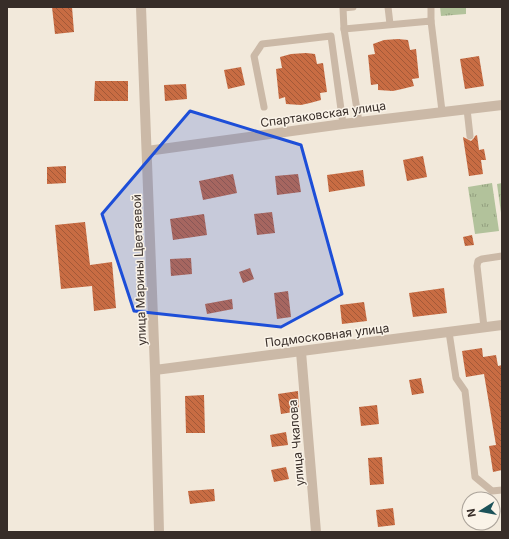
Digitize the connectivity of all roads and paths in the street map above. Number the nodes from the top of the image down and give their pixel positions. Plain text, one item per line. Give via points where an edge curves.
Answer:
1 (141, 7) edge
2 (353, 7) edge
3 (388, 7) edge
4 (431, 7) edge
5 (431, 21) junction
6 (390, 24) junction
7 (344, 29) junction
8 (502, 105) edge
9 (264, 107) dead end
10 (467, 109) junction
11 (442, 111) junction
12 (359, 122) junction
13 (343, 124) junction
14 (470, 136) dead end
15 (147, 151) junction
16 (502, 256) edge
17 (502, 325) edge
18 (484, 327) junction
19 (449, 332) junction
20 (301, 352) junction
21 (155, 370) junction
22 (502, 490) edge
23 (159, 532) edge
24 (316, 532) edge

1 - 15 street, улица Марины Цветаевой
2 - 7 lane via 343,8
3 - 6 lane
4 - 5 lane
5 - 6 lane
5 - 11 lane
6 - 7 lane
7 - 12 lane
8 - 10 street, Спартаковская улица
9 - 13 lane via 254,56 262,44 331,36
10 - 11 street, Спартаковская улица
10 - 14 lane
11 - 12 street, Спартаковская улица
12 - 13 street, Спартаковская улица
13 - 15 street, Спартаковская улица
15 - 21 street, улица Марины Цветаевой
16 - 18 lane via 478,261
17 - 18 street, Подмосковная улица
18 - 19 street, Подмосковная улица
19 - 20 street, Подмосковная улица
19 - 22 lane via 456,378 466,391 475,477 492,491
20 - 21 street, Подмосковная улица
20 - 24 street, улица Чкалова
21 - 23 street, улица Марины Цветаевой

